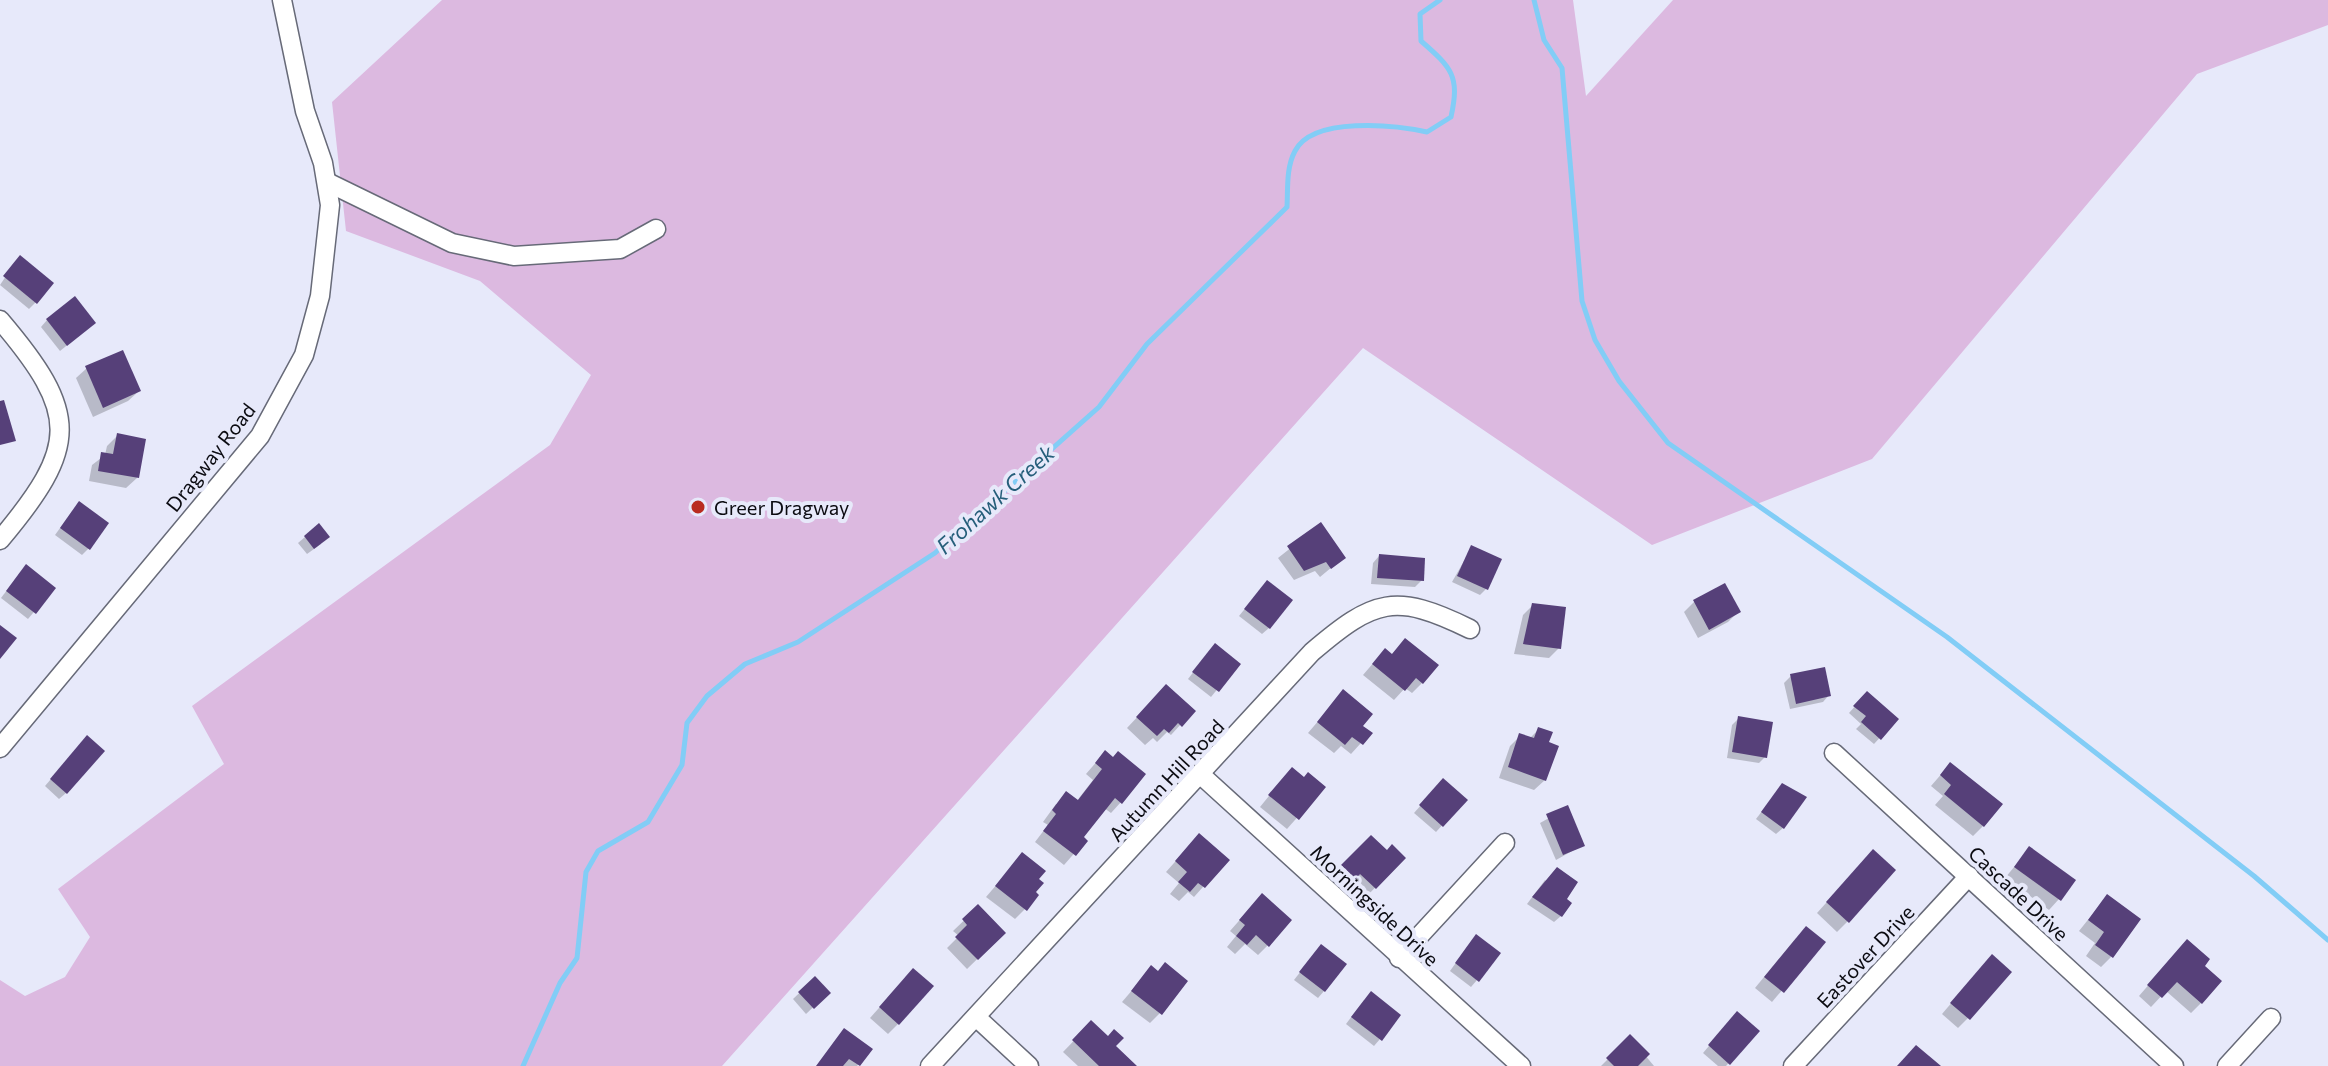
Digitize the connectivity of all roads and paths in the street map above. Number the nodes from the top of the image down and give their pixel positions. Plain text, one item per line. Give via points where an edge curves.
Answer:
1 (282, 0) edge
2 (327, 182) junction
3 (656, 229) dead end
4 (0, 320) edge
5 (0, 540) edge
6 (1470, 629) dead end
7 (0, 748) edge
8 (1834, 753) dead end
9 (1201, 775) junction
10 (1505, 843) dead end
11 (1969, 876) junction
12 (1399, 958) junction
13 (976, 1017) junction
14 (2271, 1018) dead end
15 (930, 1066) edge
16 (1029, 1066) edge
17 (1521, 1066) edge
18 (1793, 1066) edge
19 (2174, 1066) edge
20 (2227, 1066) edge

1 - 2 street, Dragway Road via 305,111
2 - 3 street via 452,243 514,256 620,249
2 - 7 street, Dragway Road via 329,238 311,332 300,366 260,436
4 - 5 street via 50,389 62,435 57,459 36,497
6 - 9 street, Autumn Hill Road via 1428,608 1383,606 1353,617 1312,652
8 - 11 street, Cascade Drive
9 - 12 street, Morningside Drive
9 - 13 street, Autumn Hill Road
10 - 12 street
11 - 18 street, Eastover Drive
11 - 19 street, Cascade Drive
12 - 17 street, Morningside Drive
13 - 15 street, Autumn Hill Road
13 - 16 street
14 - 20 street

